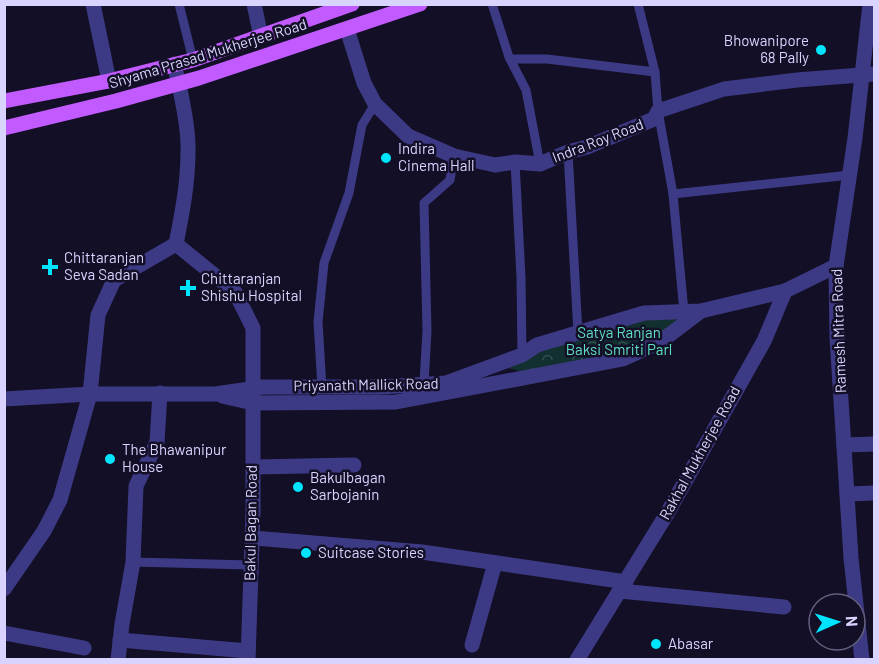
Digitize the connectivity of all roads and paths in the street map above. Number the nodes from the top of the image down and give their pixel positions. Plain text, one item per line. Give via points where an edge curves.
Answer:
1 (93, 4) edge
2 (178, 4) edge
3 (254, 4) edge
4 (352, 4) edge
5 (420, 4) edge
6 (492, 4) edge
7 (638, 4) edge
8 (870, 4) edge
9 (347, 29) junction
10 (261, 37) junction
11 (510, 59) junction
12 (193, 60) junction
13 (174, 64) junction
14 (655, 72) junction
15 (868, 75) edge
16 (109, 81) junction
17 (179, 84) junction
18 (4, 101) edge
19 (375, 104) junction
20 (658, 111) junction
21 (4, 128) edge
22 (568, 152) junction
23 (454, 156) junction
24 (515, 162) junction
25 (540, 164) junction
26 (850, 175) junction
27 (673, 194) junction
28 (176, 244) junction
29 (836, 266) junction
30 (785, 291) junction
31 (701, 311) junction
32 (684, 312) junction
33 (578, 333) junction
34 (522, 355) junction
35 (424, 383) junction
36 (252, 387) junction
37 (322, 388) junction
38 (160, 393) junction
39 (90, 394) junction
40 (215, 394) junction
41 (4, 399) edge
42 (253, 403) junction
43 (874, 444) edge
44 (844, 445) junction
45 (354, 465) dead end
46 (253, 468) junction
47 (874, 493) edge
48 (847, 494) junction
49 (253, 538) junction
50 (133, 562) junction
51 (495, 563) junction
52 (250, 564) junction
53 (623, 586) junction
54 (4, 589) edge
55 (784, 607) dead end
56 (4, 633) edge
57 (120, 640) junction
58 (472, 645) dead end
59 (84, 648) dead end
60 (248, 655) edge
61 (118, 660) edge
62 (577, 660) edge
63 (862, 660) edge

1 - 16 street
2 - 12 lane
3 - 10 street
4 - 10 main road, Shyama Prasad Mukherjee Road
5 - 9 main road, Shyama Prasad Mukherjee Road
6 - 11 lane
7 - 14 lane
8 - 15 street, Ramesh Mitra Road
9 - 17 main road, Shyama Prasad Mukherjee Road
9 - 19 street, Indra Roy Road
10 - 12 main road, Shyama Prasad Mukherjee Road
11 - 14 lane via 547,59
11 - 25 lane via 526,90
12 - 13 main road, Shyama Prasad Mukherjee Road
13 - 16 main road, Shyama Prasad Mukherjee Road
13 - 17 street
14 - 20 lane
15 - 20 street, Indra Roy Road via 724,89
15 - 26 street, Ramesh Mitra Road
16 - 18 main road, Shyama Prasad Mukherjee Road
17 - 21 main road, Shyama Prasad Mukherjee Road
17 - 28 street via 189,150
19 - 23 street, Indra Roy Road via 408,136
19 - 37 lane via 362,125 350,194 324,263 318,322
20 - 22 street, Indra Roy Road via 654,119
20 - 27 lane
22 - 25 street, Indra Roy Road
22 - 33 lane
23 - 24 street, Indra Roy Road via 495,165
23 - 35 lane via 450,180 424,203
24 - 25 street, Indra Roy Road
24 - 34 lane
26 - 27 lane
26 - 29 street, Ramesh Mitra Road
27 - 32 lane
28 - 36 street, Bakul Bagan Road via 235,292 253,328
28 - 39 street via 114,280 98,315
29 - 30 street
29 - 44 street, Ramesh Mitra Road
30 - 31 street, Priyanath Mallick Road
30 - 53 street, Rakhal Mukherjee Road via 764,341
31 - 32 street, Priyanath Mallick Road
31 - 42 street via 660,342 623,359 396,402
32 - 33 street, Priyanath Mallick Road via 645,314
33 - 34 street, Priyanath Mallick Road via 537,345
34 - 35 street, Priyanath Mallick Road via 446,383
35 - 37 street, Priyanath Mallick Road
36 - 37 street, Priyanath Mallick Road
36 - 40 street, Priyanath Mallick Road
36 - 42 street, Bakul Bagan Road
38 - 39 street, Priyanath Mallick Road
38 - 40 street, Priyanath Mallick Road
38 - 50 street via 157,442 136,486
39 - 41 street, Priyanath Mallick Road
39 - 54 street via 60,500
40 - 42 street
42 - 46 street, Bakul Bagan Road
43 - 44 street
44 - 48 street, Ramesh Mitra Road
45 - 46 street
46 - 49 street, Bakul Bagan Road
47 - 48 street
48 - 63 street, Ramesh Mitra Road
49 - 51 street via 422,552
49 - 52 street, Bakul Bagan Road
50 - 52 lane
50 - 57 street
51 - 53 street
51 - 58 street
52 - 60 street, Bakul Bagan Road
53 - 55 street
53 - 62 street, Rakhal Mukherjee Road
56 - 59 street
57 - 60 street
57 - 61 street

